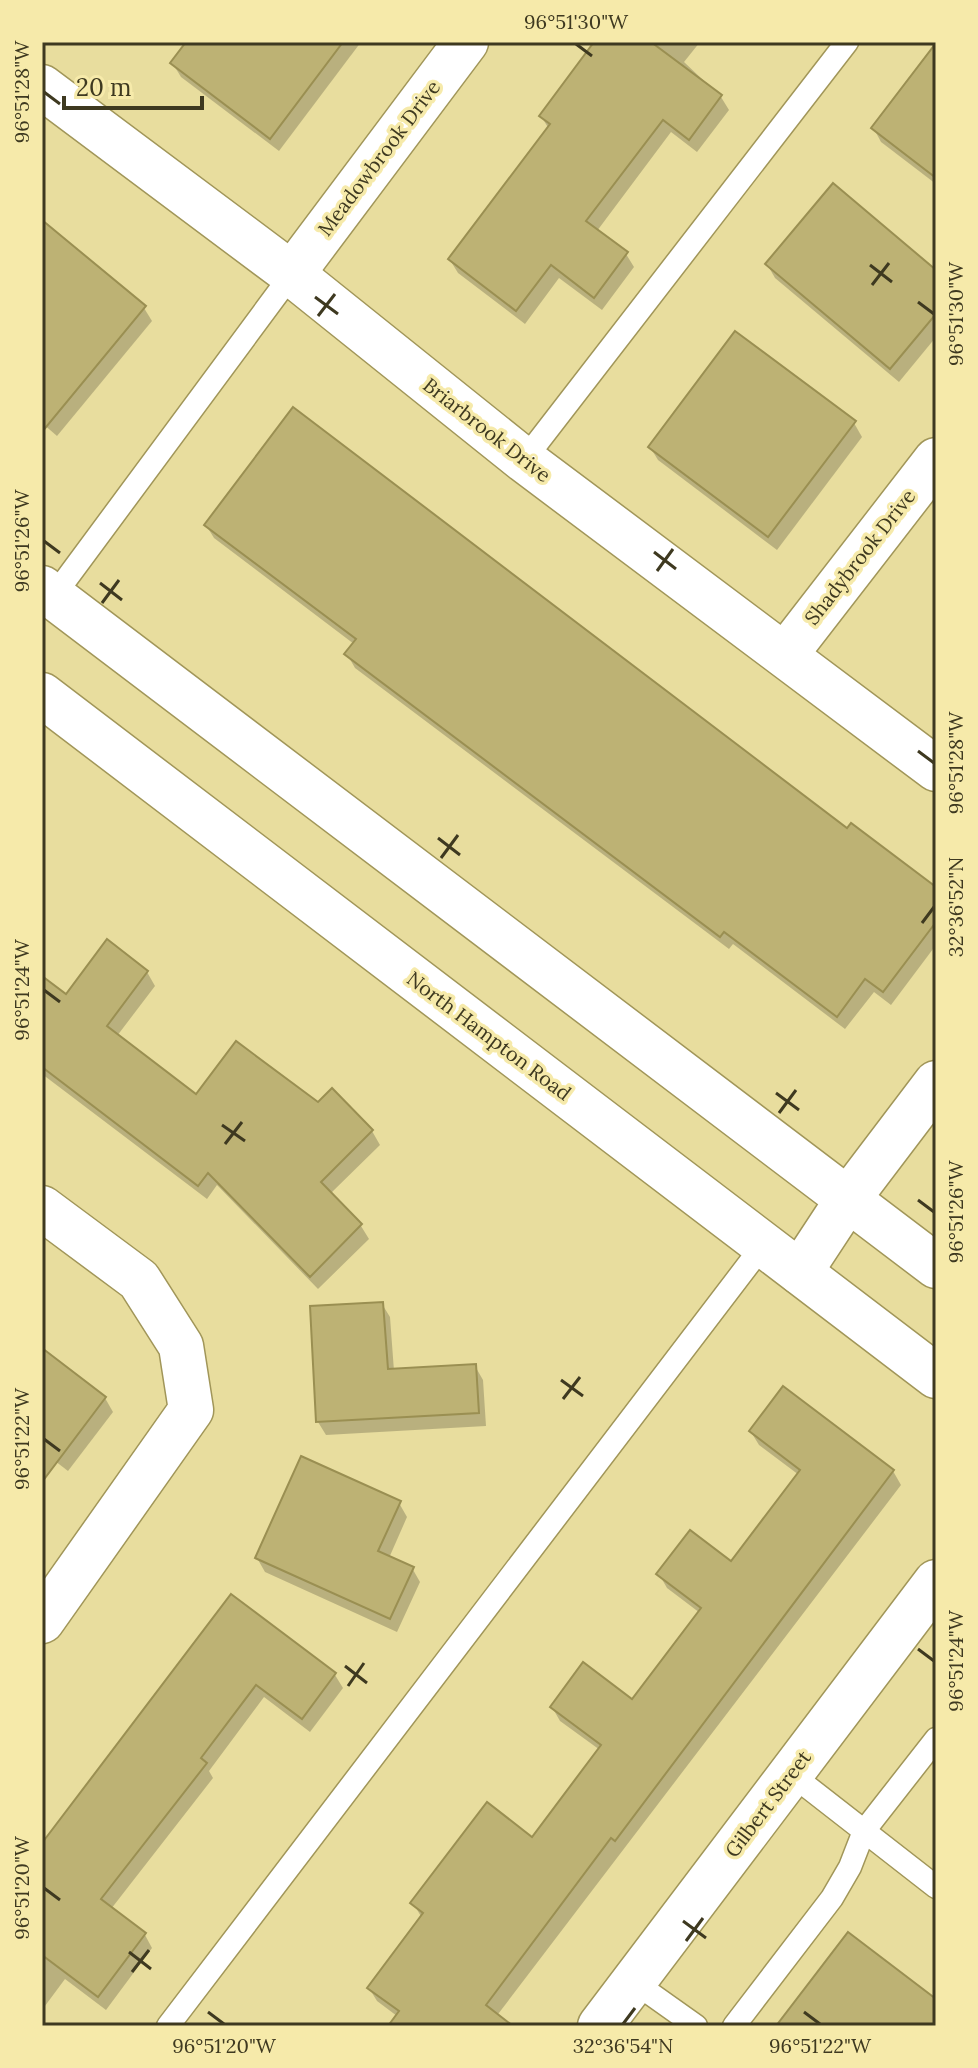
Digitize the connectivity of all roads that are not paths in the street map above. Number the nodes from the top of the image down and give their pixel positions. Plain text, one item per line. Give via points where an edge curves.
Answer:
1 (466, 42) edge
2 (847, 42) edge
3 (42, 87) edge
4 (292, 274) junction
5 (524, 460) junction
6 (936, 460) edge
7 (46, 599) edge
8 (785, 655) junction
9 (42, 695) edge
10 (936, 769) edge
11 (936, 1083) edge
12 (848, 1199) junction
13 (42, 1208) edge
14 (764, 1244) junction
15 (936, 1266) edge
16 (800, 1272) junction
17 (936, 1376) edge
18 (936, 1582) edge
19 (42, 1621) edge
20 (936, 1739) edge
21 (791, 1774) junction
22 (864, 1831) junction
23 (936, 1887) edge
24 (634, 1982) junction
25 (168, 2026) edge
26 (600, 2026) edge
27 (696, 2026) edge
28 (734, 2026) edge

1 - 4 street, Meadowbrook Drive
2 - 5 lane
3 - 4 street, Briarbrook Drive
4 - 5 street, Briarbrook Drive
4 - 7 lane
5 - 8 street, Briarbrook Drive
6 - 8 street, Shadybrook Drive
7 - 12 street
8 - 10 street, Briarbrook Drive
9 - 14 street, North Hampton Road
11 - 12 street
12 - 15 street
12 - 16 street
13 - 19 street via 139,1280 181,1346 191,1410
14 - 16 street, North Hampton Road
14 - 25 lane
16 - 17 street, North Hampton Road
18 - 21 street, Gilbert Street
20 - 22 lane
21 - 22 lane
21 - 24 street, Gilbert Street
22 - 23 lane
22 - 28 lane via 832,1898
24 - 26 street, Gilbert Street
24 - 27 lane

